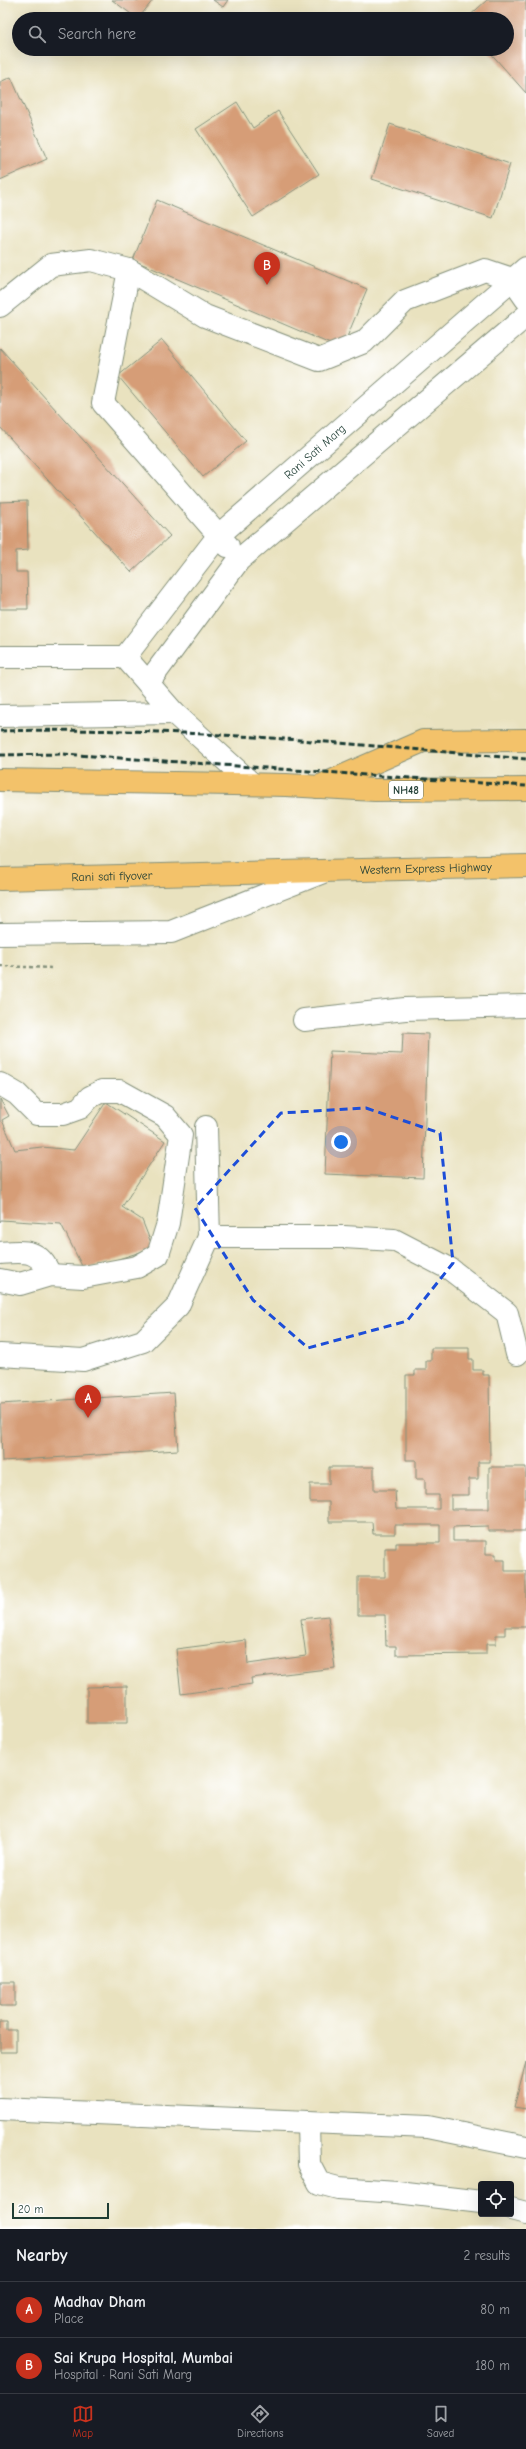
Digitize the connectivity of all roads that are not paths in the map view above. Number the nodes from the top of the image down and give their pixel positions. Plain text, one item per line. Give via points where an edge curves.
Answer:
1 (129, 270) junction
2 (519, 274) edge
3 (526, 299) edge
4 (0, 306) edge
5 (526, 316) edge
6 (395, 383) junction
7 (416, 408) junction
8 (219, 535) junction
9 (239, 560) junction
10 (0, 657) edge
11 (125, 657) junction
12 (148, 682) junction
13 (174, 713) junction
14 (0, 716) edge
15 (526, 740) edge
16 (0, 780) edge
17 (252, 784) junction
18 (318, 787) junction
19 (526, 789) edge
20 (526, 866) edge
21 (326, 870) junction
22 (224, 873) joint
23 (0, 879) edge
24 (0, 934) edge
25 (526, 1006) edge
26 (304, 1020) dead end
27 (0, 1084) edge
28 (206, 1127) dead end
29 (209, 1237) junction
30 (0, 1253) edge
31 (50, 1275) junction
32 (0, 1280) edge
33 (517, 1354) dead end
34 (0, 1355) edge
35 (0, 2109) edge
36 (308, 2123) junction
37 (526, 2146) edge
38 (478, 2202) edge
39 (514, 2209) edge
40 (526, 2213) edge

1 - 2 street via 205,316 319,360 364,342 405,301 442,285 485,270
1 - 4 street via 91,260 51,265
1 - 8 street via 103,402
2 - 3 street
2 - 6 street, Rani Sati Marg
5 - 7 street
6 - 7 street
6 - 8 street, Rani Sati Marg
7 - 9 street
8 - 9 street
8 - 11 street, Rani Sati Marg
9 - 12 street
10 - 11 street
11 - 12 street
12 - 13 street
13 - 14 street
13 - 17 street
15 - 18 main road via 423,741
16 - 17 main road, NH48
17 - 18 main road, NH48
18 - 19 main road, NH48 via 375,790
20 - 21 main road, Western Express Highway
21 - 22 main road, Western Express Highway
21 - 24 street via 171,932
22 - 23 main road, Rani sati flyover
25 - 26 street via 405,1009
27 - 31 street via 17,1094 37,1114 63,1114 80,1108 102,1091 120,1091 165,1116 181,1135 168,1223 158,1255 137,1267 122,1270 83,1277
28 - 29 street
29 - 33 street via 394,1240 450,1269 507,1313
29 - 34 street via 178,1306 143,1341 83,1360
30 - 31 street via 19,1252 36,1255 44,1261
31 - 32 street via 20,1284
35 - 36 street
36 - 37 street via 428,2127
36 - 38 street via 309,2164 319,2183 338,2188
39 - 40 street

